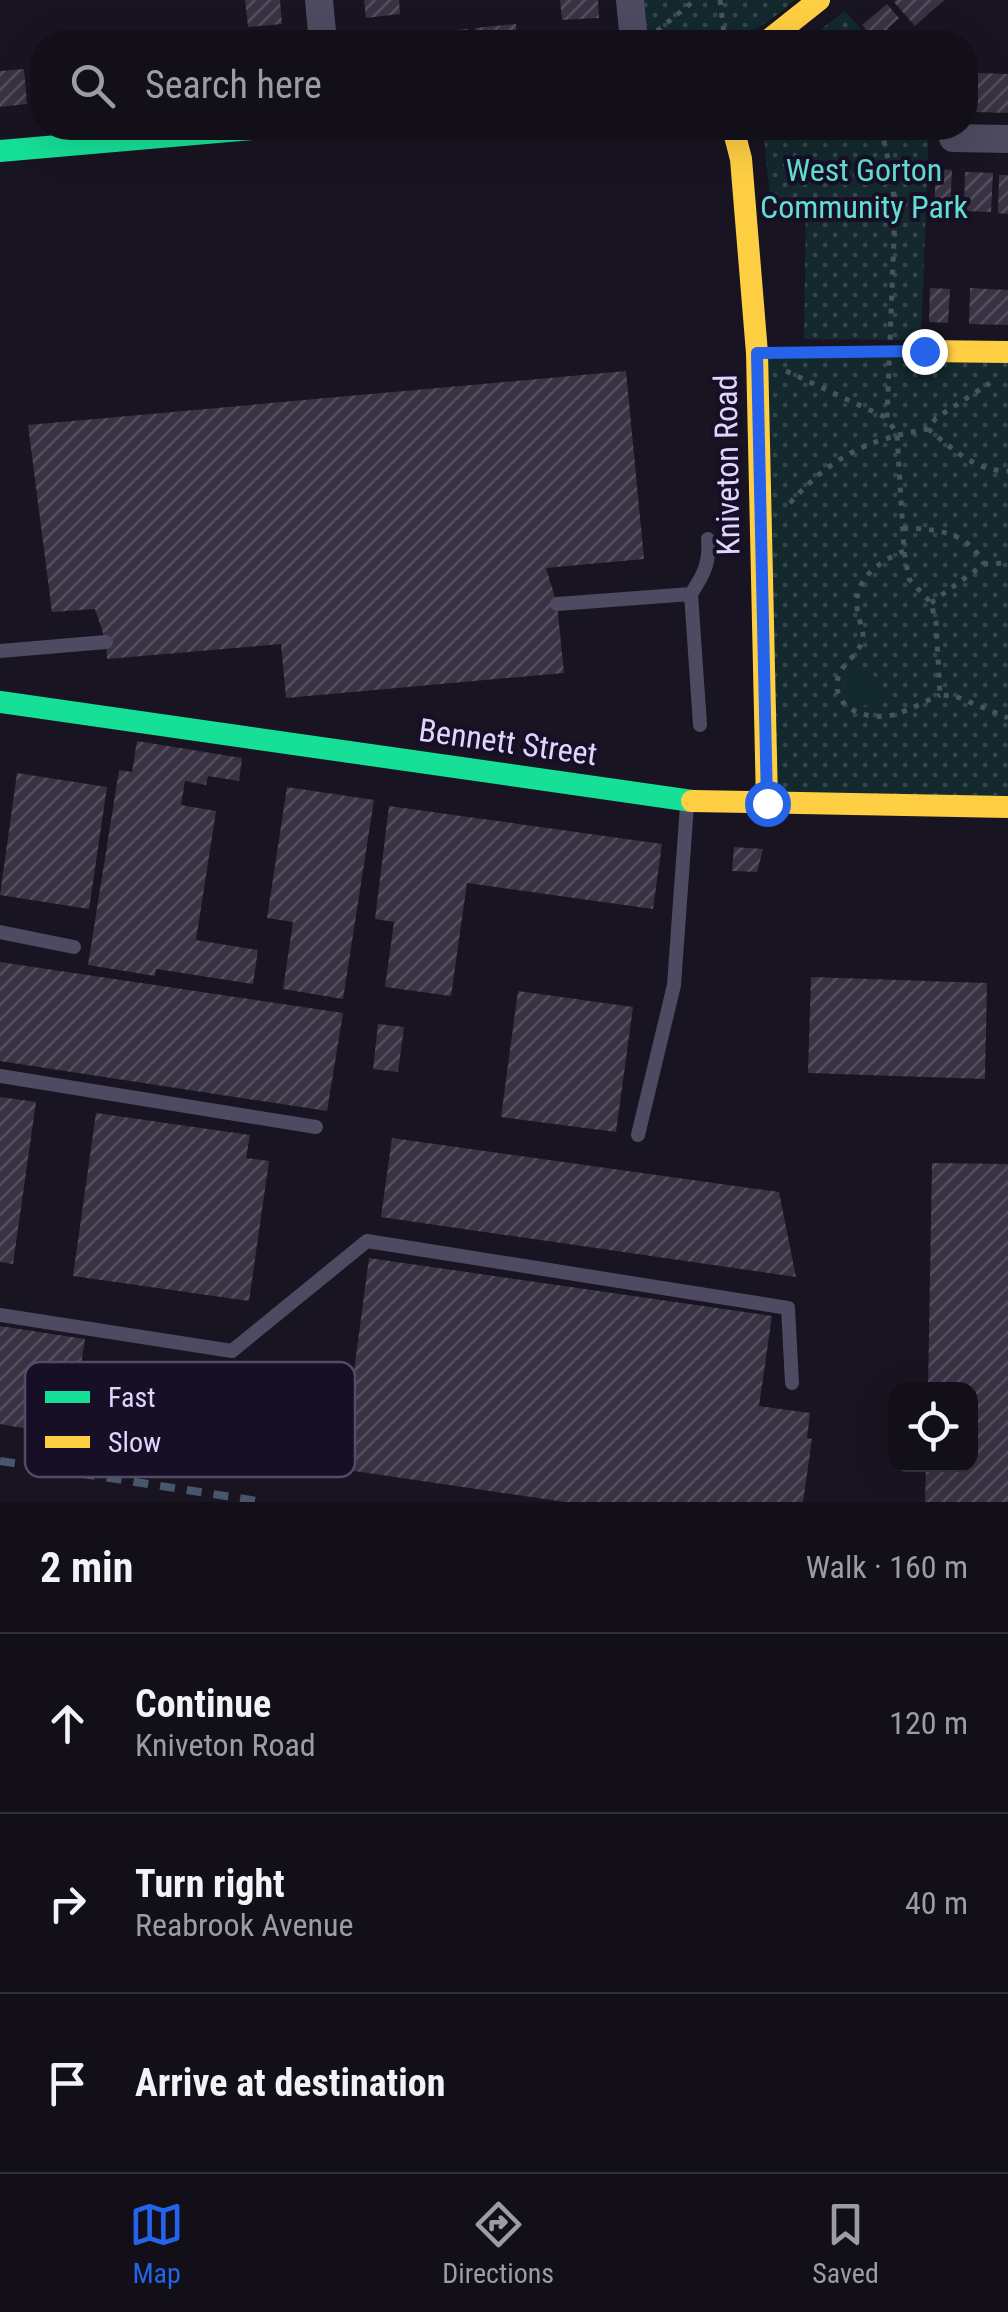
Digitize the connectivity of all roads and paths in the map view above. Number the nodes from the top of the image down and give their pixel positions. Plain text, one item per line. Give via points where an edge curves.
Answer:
1 (319, 0) edge
2 (630, 0) edge
3 (694, 0) edge
4 (720, 0) edge
5 (819, 0) edge
6 (322, 30) edge
7 (640, 30) edge
8 (654, 30) edge
9 (724, 30) edge
10 (781, 30) edge
11 (978, 138) edge
12 (1008, 139) edge
13 (126, 140) edge
14 (736, 140) edge
15 (884, 140) edge
16 (0, 151) edge
17 (924, 351) joint
18 (891, 352) junction
19 (1008, 352) edge
20 (757, 353) junction
21 (782, 370) dead end
22 (994, 382) dead end
23 (887, 418) junction
24 (928, 429) junction
25 (897, 434) junction
26 (1008, 471) edge
27 (784, 509) dead end
28 (903, 528) junction
29 (708, 539) dead end
30 (904, 552) junction
31 (1006, 563) dead end
32 (984, 564) junction
33 (690, 594) junction
34 (932, 603) junction
35 (557, 604) dead end
36 (106, 642) dead end
37 (0, 651) edge
38 (940, 694) junction
39 (1, 702) edge
40 (1008, 718) edge
41 (700, 725) dead end
42 (688, 800) junction
43 (767, 803) junction
44 (1008, 807) edge
45 (0, 932) edge
46 (74, 947) dead end
47 (0, 1076) edge
48 (316, 1127) dead end
49 (638, 1134) dead end
50 (0, 1315) edge
51 (792, 1382) dead end

1 - 6 street
2 - 7 street
3 - 8 path
4 - 9 path
5 - 10 street
11 - 12 street
13 - 16 street
14 - 20 street, Kniveton Road
15 - 18 path via 896,212
17 - 18 path
17 - 19 street
18 - 20 path
18 - 23 path
20 - 43 street, Kniveton Road
21 - 23 path
22 - 24 path
23 - 25 path
24 - 25 path
24 - 26 path via 964,458
25 - 27 path via 835,461
25 - 28 path
28 - 30 path
28 - 32 path via 942,530 976,550
29 - 33 lane via 705,572
30 - 34 path via 909,579
30 - 38 path via 860,584 856,600 864,631 861,646 841,669 839,697 848,709 870,716 893,715
31 - 32 path
32 - 34 path
33 - 35 lane
33 - 41 lane
34 - 38 path
36 - 37 lane
38 - 40 path
39 - 42 street, Bennett Street
42 - 43 street, Bennett Street
42 - 49 lane via 674,985
43 - 44 street, Bennett Street
45 - 46 lane
47 - 48 lane
50 - 51 lane via 232,1351 367,1241 788,1308

